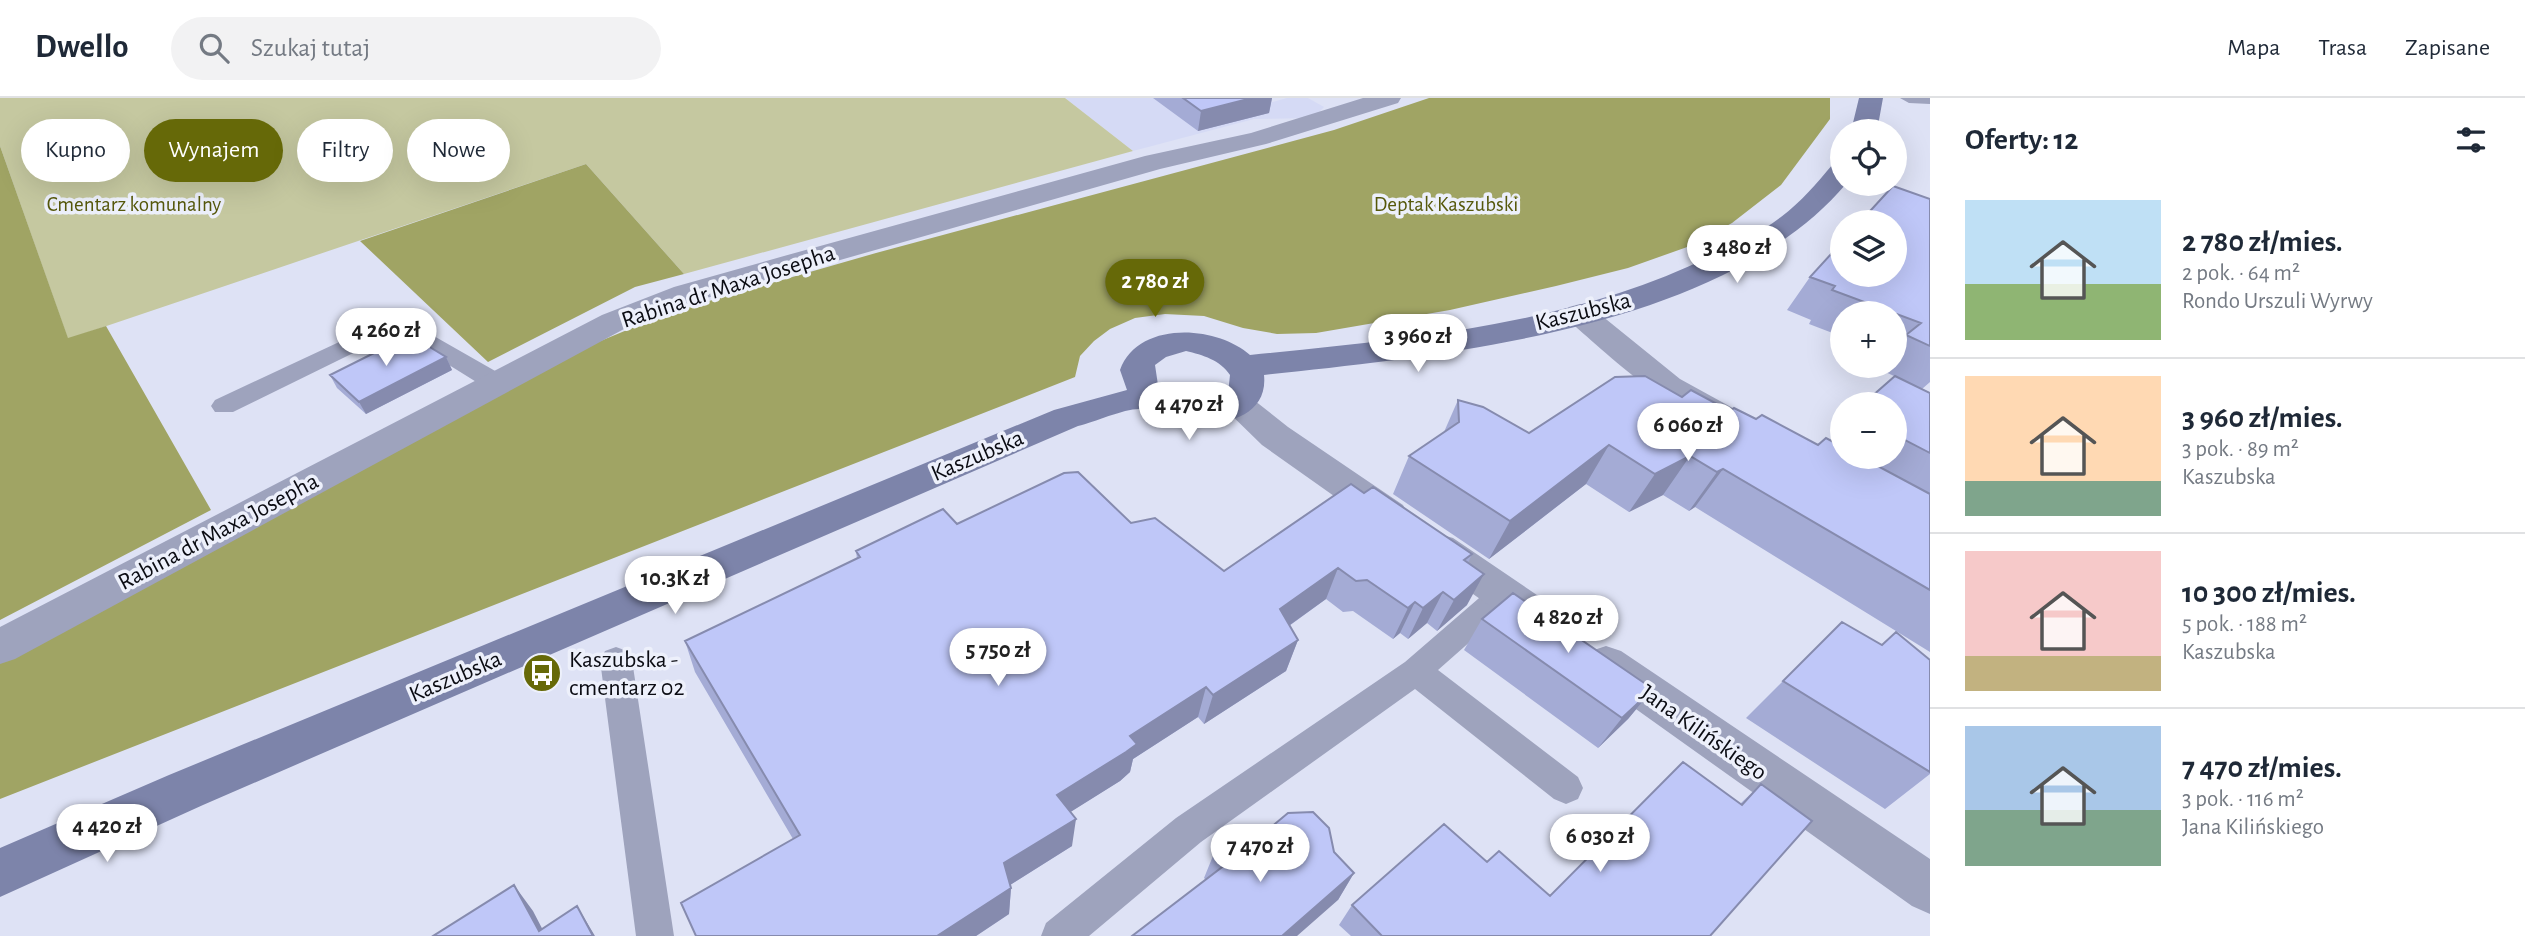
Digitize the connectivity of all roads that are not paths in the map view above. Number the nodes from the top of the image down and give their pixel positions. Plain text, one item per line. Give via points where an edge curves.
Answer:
1 (1390, 98) edge
2 (1871, 98) edge
3 (1909, 98) edge
4 (1930, 99) edge
5 (1867, 119) edge
6 (1830, 186) edge
7 (1580, 314) junction
8 (495, 382) junction
9 (1242, 386) junction
10 (1147, 395) junction
11 (224, 406) dead end
12 (1751, 433) edge
13 (1504, 594) junction
14 (0, 648) edge
15 (616, 660) dead end
16 (1416, 671) junction
17 (1566, 788) dead end
18 (0, 873) edge
19 (1930, 889) edge
20 (655, 936) edge
21 (1060, 936) edge

1 - 8 street, Rabina dr Maxa Josepha via 685,294 613,322
2 - 5 main road
3 - 4 lane
6 - 7 main road, Kaszubska via 1793,222 1726,262 1648,295
7 - 9 main road, Kaszubska
7 - 12 street via 1668,387
8 - 11 lane via 397,322
8 - 14 street, Rabina dr Maxa Josepha
9 - 10 main road via 1218,413 1192,414
9 - 10 main road via 1230,353 1186,341 1147,352 1138,365 1137,380
9 - 13 street, Jana Kilińskiego via 1275,436
10 - 18 main road, Kaszubska via 1043,427
13 - 16 lane
13 - 19 street, Jana Kilińskiego
15 - 20 lane
16 - 17 lane
16 - 21 lane via 1252,782 1105,895

